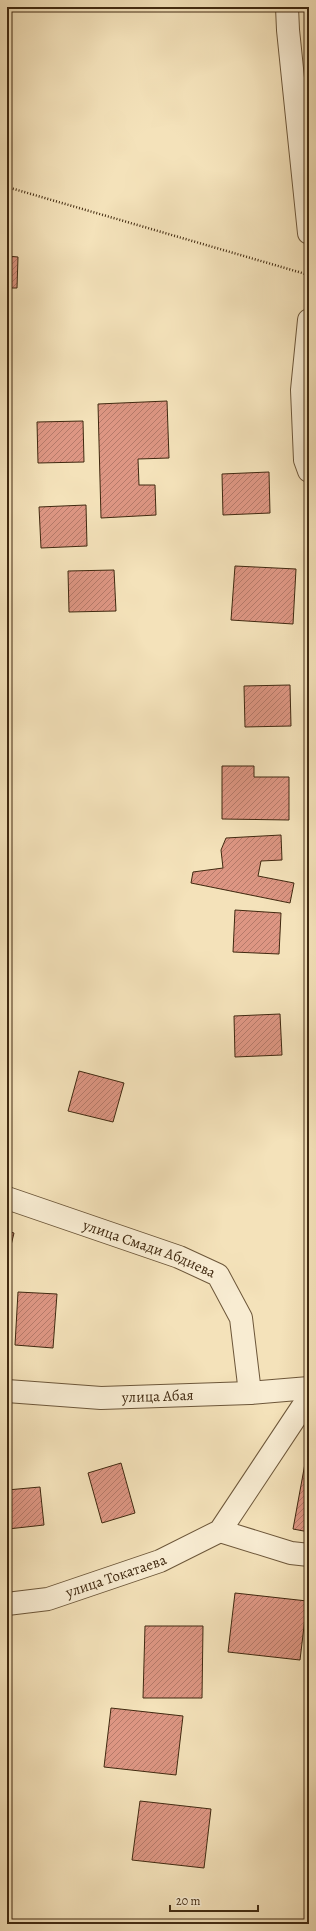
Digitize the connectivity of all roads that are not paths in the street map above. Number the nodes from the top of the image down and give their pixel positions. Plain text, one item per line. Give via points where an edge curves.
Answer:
1 (287, 7) edge
2 (309, 234) edge
3 (309, 320) edge
4 (309, 471) edge
5 (7, 1198) edge
6 (309, 1388) edge
7 (7, 1391) edge
8 (250, 1393) junction
9 (309, 1397) edge
10 (220, 1531) junction
11 (309, 1555) edge
12 (7, 1604) edge

1 - 2 street
3 - 4 street via 302,390 305,460
5 - 8 street, улица Смади Абдиева via 179,1258 218,1275 241,1318
6 - 8 street, улица Абая
7 - 8 street, улица Абая via 101,1398
9 - 10 street, улица Токатаева
10 - 11 street via 290,1553
10 - 12 street, улица Токатаева via 160,1561 71,1592 48,1599

